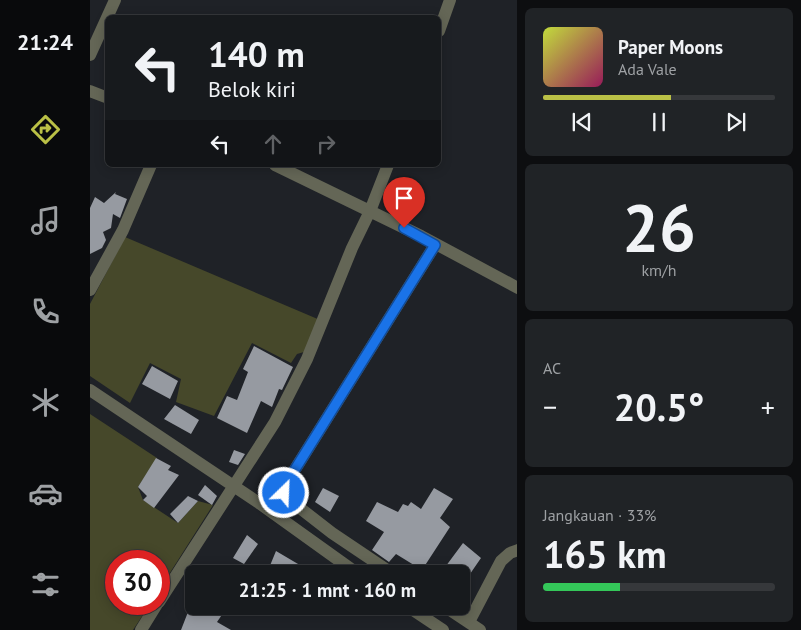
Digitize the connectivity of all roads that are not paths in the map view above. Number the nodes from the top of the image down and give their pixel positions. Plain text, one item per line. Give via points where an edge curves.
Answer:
1 (115, 0) edge
2 (450, 0) edge
3 (108, 15) edge
4 (105, 22) edge
5 (441, 25) edge
6 (90, 55) edge
7 (90, 91) edge
8 (105, 97) edge
9 (150, 167) edge
10 (279, 167) edge
11 (387, 167) edge
12 (370, 211) junction
13 (435, 245) junction
14 (517, 288) edge
15 (90, 290) edge
16 (90, 390) edge
17 (233, 486) junction
18 (517, 550) edge
19 (345, 565) edge
20 (375, 565) edge
21 (170, 584) edge
22 (150, 615) edge
23 (420, 615) edge
24 (458, 615) edge
25 (469, 622) junction
26 (140, 630) edge
27 (443, 630) edge
28 (480, 630) edge

1 - 3 street
2 - 5 street
4 - 6 street
7 - 8 street
9 - 15 street via 123,230
10 - 12 street
11 - 12 street
12 - 13 street
12 - 17 street via 303,367 275,422
13 - 14 street
13 - 20 street via 284,487 287,498
16 - 17 street
17 - 19 street
17 - 21 street
18 - 25 street via 501,561
22 - 26 street
23 - 27 street
24 - 25 street
25 - 28 street

